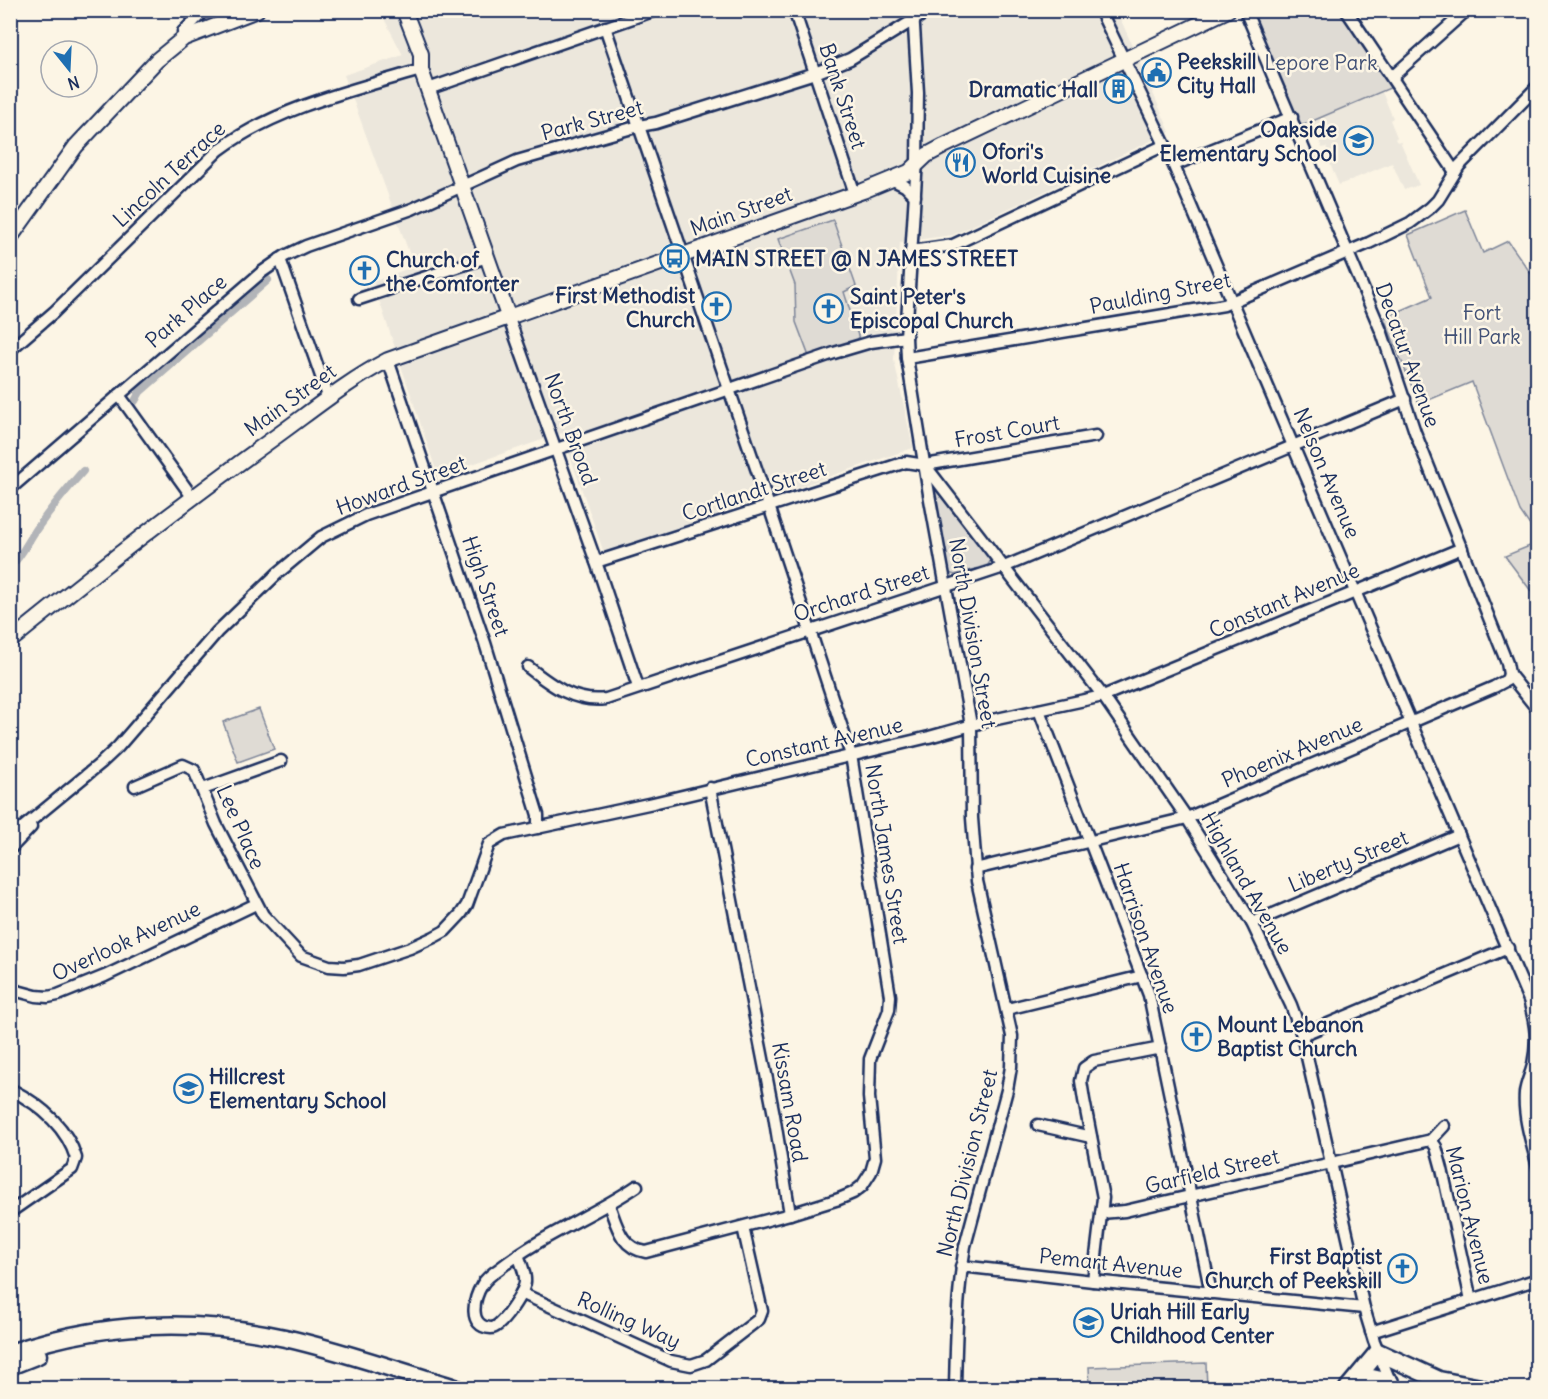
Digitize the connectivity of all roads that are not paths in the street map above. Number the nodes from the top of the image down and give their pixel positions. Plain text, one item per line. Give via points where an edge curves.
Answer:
1 (205, 10) edge
2 (257, 10) edge
3 (404, 10) edge
4 (656, 10) edge
5 (794, 10) edge
6 (930, 10) edge
7 (1100, 10) edge
8 (1228, 10) edge
9 (1245, 10) edge
10 (1346, 10) edge
11 (1467, 10) edge
12 (914, 15) edge
13 (605, 27) junction
14 (184, 38) junction
15 (1124, 60) junction
16 (421, 70) junction
17 (815, 73) junction
18 (1392, 77) junction
19 (1538, 86) edge
20 (428, 88) junction
21 (1292, 117) junction
22 (639, 126) junction
23 (1165, 145) junction
24 (917, 164) junction
25 (1174, 165) junction
26 (1455, 172) junction
27 (891, 179) junction
28 (463, 186) junction
29 (855, 194) junction
30 (915, 196) junction
31 (10, 238) edge
32 (911, 251) junction
33 (1348, 252) junction
34 (683, 255) junction
35 (487, 257) junction
36 (280, 259) junction
37 (359, 299) dead end
38 (1233, 301) junction
39 (508, 316) junction
40 (906, 337) junction
41 (10, 350) edge
42 (907, 358) junction
43 (388, 360) junction
44 (730, 390) junction
45 (119, 395) junction
46 (329, 399) junction
47 (1405, 399) junction
48 (1096, 436) dead end
49 (1294, 446) junction
50 (557, 450) junction
51 (925, 465) junction
52 (10, 489) edge
53 (433, 493) junction
54 (193, 498) junction
55 (769, 506) junction
56 (1462, 548) junction
57 (596, 562) junction
58 (1004, 567) junction
59 (946, 587) junction
60 (1356, 591) junction
61 (811, 630) junction
62 (10, 641) edge
63 (528, 667) dead end
64 (1509, 674) junction
65 (638, 687) junction
66 (1103, 696) junction
67 (1039, 710) junction
68 (1538, 710) edge
69 (1410, 722) junction
70 (971, 725) junction
71 (851, 755) junction
72 (281, 761) dead end
73 (135, 786) dead end
74 (710, 788) junction
75 (203, 789) junction
76 (44, 811) junction
77 (1187, 818) junction
78 (538, 828) junction
79 (1459, 836) junction
80 (10, 838) edge
81 (1090, 842) junction
82 (10, 849) edge
83 (975, 869) junction
84 (256, 904) junction
85 (1252, 923) junction
86 (1508, 948) junction
87 (1142, 976) junction
88 (10, 989) edge
89 (1007, 1009) junction
90 (1302, 1035) junction
91 (1161, 1048) junction
92 (10, 1089) edge
93 (1038, 1125) dead end
94 (1444, 1126) dead end
95 (1091, 1137) junction
96 (1431, 1140) junction
97 (1331, 1163) junction
98 (1538, 1167) edge
99 (637, 1186) dead end
100 (1191, 1196) junction
101 (609, 1205) junction
102 (10, 1212) edge
103 (1101, 1213) junction
104 (790, 1214) junction
105 (743, 1227) junction
106 (518, 1256) junction
107 (962, 1266) junction
108 (1538, 1279) edge
109 (1093, 1281) junction
110 (521, 1293) junction
111 (1211, 1293) junction
112 (1471, 1300) junction
113 (1364, 1308) junction
114 (1371, 1332) junction
115 (1378, 1352) junction
116 (10, 1353) edge
117 (10, 1366) edge
118 (1352, 1385) edge
119 (1392, 1385) edge
120 (1451, 1385) edge
121 (426, 1389) edge
122 (455, 1389) edge
123 (955, 1389) edge
124 (1482, 1389) edge

1 - 14 street via 187,26
2 - 14 main road
3 - 16 main road, North Broad via 421,54
4 - 13 street
5 - 17 street, Bank Street
6 - 12 street, Park Street
7 - 15 street, Nelson Avenue
8 - 15 main road, Main Street
9 - 21 street, Decatur Avenue
10 - 18 street
11 - 18 street
12 - 17 street, Park Street via 850,59
12 - 24 street, North Division Street
13 - 20 street
13 - 22 street, North James Street
14 - 31 main road via 157,60 76,146
15 - 23 street, Nelson Avenue
15 - 24 main road, Main Street via 944,146
16 - 20 main road, North Broad
16 - 41 street, Lincoln Terrace via 345,92 260,124 232,140
17 - 22 street, Park Street
17 - 29 street, Bank Street
18 - 26 street
19 - 26 street, Paulding Street
20 - 28 main road, North Broad
21 - 25 street
21 - 33 street, Decatur Avenue
22 - 28 street, Park Street via 517,161
22 - 34 street, North James Street
23 - 25 street, Nelson Avenue
23 - 32 street via 953,245
24 - 27 main road, Main Street
24 - 30 street, North Division Street
25 - 38 street, Nelson Avenue
26 - 33 street, Paulding Street via 1430,208 1408,224
27 - 29 main road, Main Street
27 - 30 street
28 - 35 main road, North Broad
28 - 36 street, Park Street
29 - 34 main road, Main Street
30 - 32 street, North Division Street
32 - 40 street, North Division Street
33 - 38 street, Paulding Street
33 - 47 street, Decatur Avenue
34 - 39 main road, Main Street
34 - 44 street, North James Street
35 - 37 street
35 - 39 main road, North Broad
36 - 45 street, Park Place
36 - 46 street
38 - 42 street, Paulding Street
38 - 49 street, Nelson Avenue
39 - 43 main road, Main Street
39 - 50 street, North Broad
40 - 42 street, North Division Street
40 - 44 street, Howard Street via 871,342
42 - 51 street, North Division Street
43 - 46 main road, Main Street
43 - 53 street, High Street
44 - 50 street, Howard Street
44 - 55 street, North James Street
45 - 52 street
45 - 54 street
46 - 54 main road, Main Street
47 - 49 street, Orchard Street
47 - 56 street, Decatur Avenue
48 - 51 street, Frost Court
49 - 58 street, Orchard Street
49 - 60 street, Nelson Avenue
50 - 53 street, Howard Street
50 - 57 street, North Broad
51 - 55 street, Cortlandt Street via 906,462
51 - 58 street, Highland Avenue
51 - 59 street, North Division Street
53 - 76 street, Howard Street via 366,515 313,543 217,632 118,747
53 - 78 street, High Street via 485,643 538,815
54 - 62 main road, Main Street
55 - 57 street, Cortlandt Street
55 - 61 street, North James Street
56 - 60 street, Constant Avenue
56 - 64 street, Decatur Avenue
57 - 65 street, North Broad
58 - 59 street, Orchard Street
58 - 66 street, Highland Avenue
59 - 61 street, Orchard Street
59 - 70 street, North Division Street
60 - 66 street, Constant Avenue
60 - 69 street, Nelson Avenue
61 - 65 street, Orchard Street
61 - 71 street, North James Street
63 - 65 street, Orchard Street via 583,700 606,699
64 - 68 street, Decatur Avenue
64 - 69 street, Phoenix Avenue via 1507,680 1494,687
66 - 67 street, Constant Avenue
66 - 77 street, Highland Avenue
67 - 70 street, Constant Avenue
67 - 81 street, Harrison Avenue
69 - 77 street, Phoenix Avenue
69 - 79 street, Nelson Avenue
70 - 71 street, Constant Avenue
70 - 83 street, North Division Street
71 - 74 street, Constant Avenue
71 - 104 street, North James Street via 890,996 889,1010 870,1059 875,1158 867,1180 853,1193
72 - 75 street
73 - 75 street, Lee Place via 183,765 191,767
74 - 78 street, Constant Avenue
74 - 104 street, Kissam Road
75 - 84 street, Lee Place
76 - 80 street, Howard Street
76 - 82 street
77 - 81 street, Phoenix Avenue
77 - 85 street, Highland Avenue
78 - 84 street, Constant Avenue via 504,835 489,844 466,905 445,931 359,965 329,966 301,956
79 - 85 street, Liberty Street
79 - 86 street, Nelson Avenue
81 - 83 street, Phoenix Avenue
81 - 87 street, Harrison Avenue
83 - 89 street, North Division Street
84 - 88 street, Overlook Avenue via 58,995 36,996
85 - 90 street, Highland Avenue
86 - 90 street
86 - 98 street, Nelson Avenue via 1535,1021 1537,1041 1525,1105
87 - 89 street
87 - 91 street, Harrison Avenue
89 - 107 street, North Division Street via 1012,1036 1011,1067
90 - 97 street, Highland Avenue
91 - 95 street via 1094,1061 1084,1068
91 - 100 street, Harrison Avenue
92 - 102 street via 50,1115 76,1158 72,1168
93 - 95 street
94 - 96 street
95 - 103 street via 1103,1198
96 - 97 street, Garfield Street
96 - 112 street, Marion Avenue via 1442,1169
97 - 100 street, Garfield Street
97 - 113 street, Highland Avenue
99 - 101 street
100 - 103 street, Garfield Street
100 - 111 street, Harrison Avenue
101 - 105 street via 624,1240 630,1247 646,1252
101 - 106 street
103 - 109 street
104 - 105 street
105 - 110 street, Rolling Way via 762,1311 759,1319 706,1360 692,1365 671,1361
106 - 110 street via 525,1277
106 - 110 street via 483,1284 474,1303 477,1322 490,1329 500,1325
107 - 109 street, Pemart Avenue
107 - 123 street, North Division Street via 957,1300
108 - 112 street
109 - 111 street, Pemart Avenue
111 - 113 street, Pemart Avenue
112 - 114 street
113 - 114 street, Highland Avenue
114 - 115 street, Highland Avenue
115 - 118 highway
115 - 119 street, Highland Avenue
115 - 120 highway
116 - 122 highway via 111,1329 160,1325 210,1327 313,1345
117 - 121 highway via 86,1342 189,1334 282,1346
118 - 119 highway via 1372,1378
120 - 124 highway

